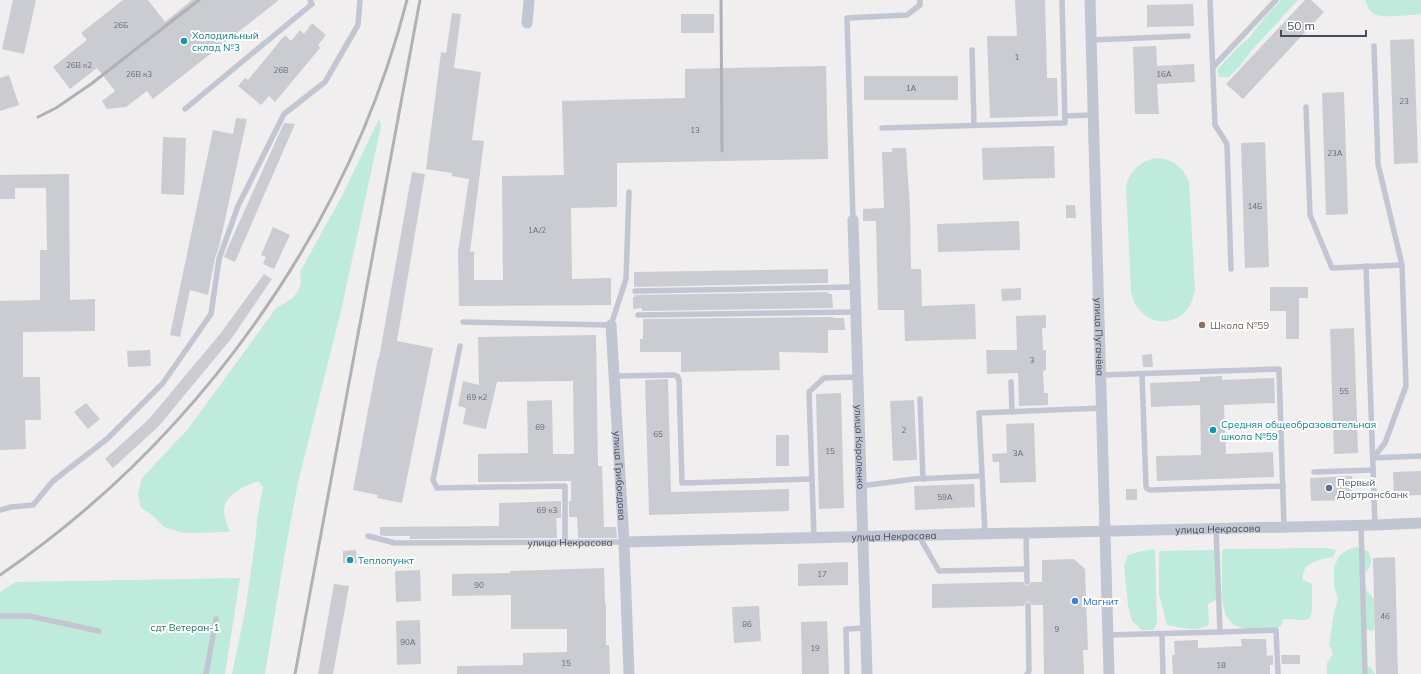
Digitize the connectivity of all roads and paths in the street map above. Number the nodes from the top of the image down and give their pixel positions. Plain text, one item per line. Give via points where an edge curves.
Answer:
1 (310, 0) edge
2 (360, 0) edge
3 (529, 0) edge
4 (920, 0) edge
5 (1062, 0) edge
6 (1090, 0) edge
7 (1210, 0) edge
8 (1276, 0) edge
9 (527, 23) dead end
10 (1188, 36) dead end
11 (1091, 40) junction
12 (1374, 46) dead end
13 (972, 50) dead end
14 (1213, 67) junction
15 (1306, 107) dead end
16 (185, 109) dead end
17 (1093, 115) junction
18 (1065, 116) junction
19 (974, 125) junction
20 (882, 128) dead end
21 (629, 192) dead end
22 (853, 220) joint
23 (1402, 265) junction
24 (1366, 266) junction
25 (1231, 269) dead end
26 (855, 287) junction
27 (635, 290) dead end
28 (856, 312) junction
29 (638, 315) dead end
30 (463, 322) dead end
31 (611, 325) junction
32 (460, 346) dead end
33 (1142, 374) junction
34 (1101, 375) junction
35 (615, 376) junction
36 (858, 377) junction
37 (1011, 382) dead end
38 (920, 399) dead end
39 (1102, 408) junction
40 (1012, 412) junction
41 (1421, 456) edge
42 (1373, 458) junction
43 (1373, 470) junction
44 (1314, 472) dead end
45 (982, 476) junction
46 (812, 479) junction
47 (923, 479) junction
48 (861, 486) junction
49 (1283, 486) junction
50 (0, 510) edge
51 (1421, 523) edge
52 (1361, 525) junction
53 (1375, 525) junction
54 (1284, 527) junction
55 (1216, 529) junction
56 (1105, 531) junction
57 (1026, 533) junction
58 (984, 534) junction
59 (919, 535) junction
60 (368, 536) dead end
61 (862, 536) junction
62 (814, 538) junction
63 (565, 542) junction
64 (624, 542) junction
65 (1027, 569) junction
66 (1027, 582) dead end
67 (1028, 606) dead end
68 (0, 616) edge
69 (216, 619) dead end
70 (865, 628) junction
71 (99, 631) dead end
72 (1220, 632) junction
73 (1162, 634) junction
74 (1108, 635) junction
75 (206, 674) edge
76 (629, 674) edge
77 (847, 674) edge
78 (866, 674) edge
79 (1027, 674) edge
80 (1109, 674) edge
81 (1163, 674) edge
82 (1278, 674) edge
83 (1365, 674) edge

1 - 16 lane via 312,4
2 - 50 lane via 358,25 325,82 284,114 238,206 220,259 212,314 163,384 107,438 53,481 33,505
3 - 9 street
4 - 22 lane via 920,5 907,15 847,18
5 - 18 lane
6 - 11 street, улица Пугачёва
7 - 14 lane
8 - 14 lane
10 - 11 lane
11 - 17 street, улица Пугачёва
12 - 23 lane via 1378,164
13 - 19 lane
14 - 25 lane via 1215,126 1227,144
15 - 24 lane via 1310,215 1332,268
17 - 18 lane
17 - 34 street, улица Пугачёва
18 - 19 lane via 1066,123
19 - 20 lane
21 - 31 lane via 626,279
22 - 26 street, улица Короленко
23 - 24 lane
23 - 42 lane via 1406,386 1385,443
24 - 42 lane
26 - 27 lane
26 - 28 street, улица Короленко
28 - 29 lane
28 - 36 street, улица Короленко
30 - 31 lane
31 - 35 street, улица Грибоедова
32 - 63 lane via 433,480 437,488 564,486
33 - 34 lane
33 - 49 lane via 1147,489
33 - 49 lane via 1279,370
34 - 39 street, улица Пугачёва
35 - 46 lane via 678,376 682,483
35 - 64 street, улица Грибоедова
36 - 46 lane via 824,378 809,392
36 - 48 street, улица Короленко
37 - 40 lane
38 - 47 lane
39 - 40 lane
39 - 56 street, улица Пугачёва
40 - 45 lane via 979,413
41 - 42 lane
42 - 43 lane
43 - 44 lane
43 - 53 lane
45 - 47 lane
45 - 58 lane
46 - 62 lane
47 - 48 lane
48 - 61 street, улица Короленко
49 - 54 lane
51 - 53 street, улица Некрасова
52 - 53 street, улица Некрасова
52 - 54 street, улица Некрасова
52 - 83 lane
54 - 55 street, улица Некрасова
55 - 56 street, улица Некрасова
55 - 72 lane
56 - 57 street, улица Некрасова
56 - 74 street, улица Пугачёва
57 - 58 street, улица Некрасова
57 - 65 lane
58 - 59 street, улица Некрасова
59 - 61 street, улица Некрасова
59 - 65 lane via 939,571
60 - 63 lane, улица Некрасова via 395,543
61 - 62 street, улица Некрасова
61 - 70 street, улица Короленко
62 - 64 street, улица Некрасова
63 - 64 lane, улица Некрасова
64 - 76 street, улица Грибоедова
65 - 66 lane
67 - 79 lane
68 - 71 lane via 29,616
69 - 75 lane
70 - 77 lane via 846,629
70 - 78 street, улица Короленко
72 - 73 lane
72 - 82 lane via 1276,630
73 - 74 lane
73 - 81 lane
74 - 80 street, улица Пугачёва

